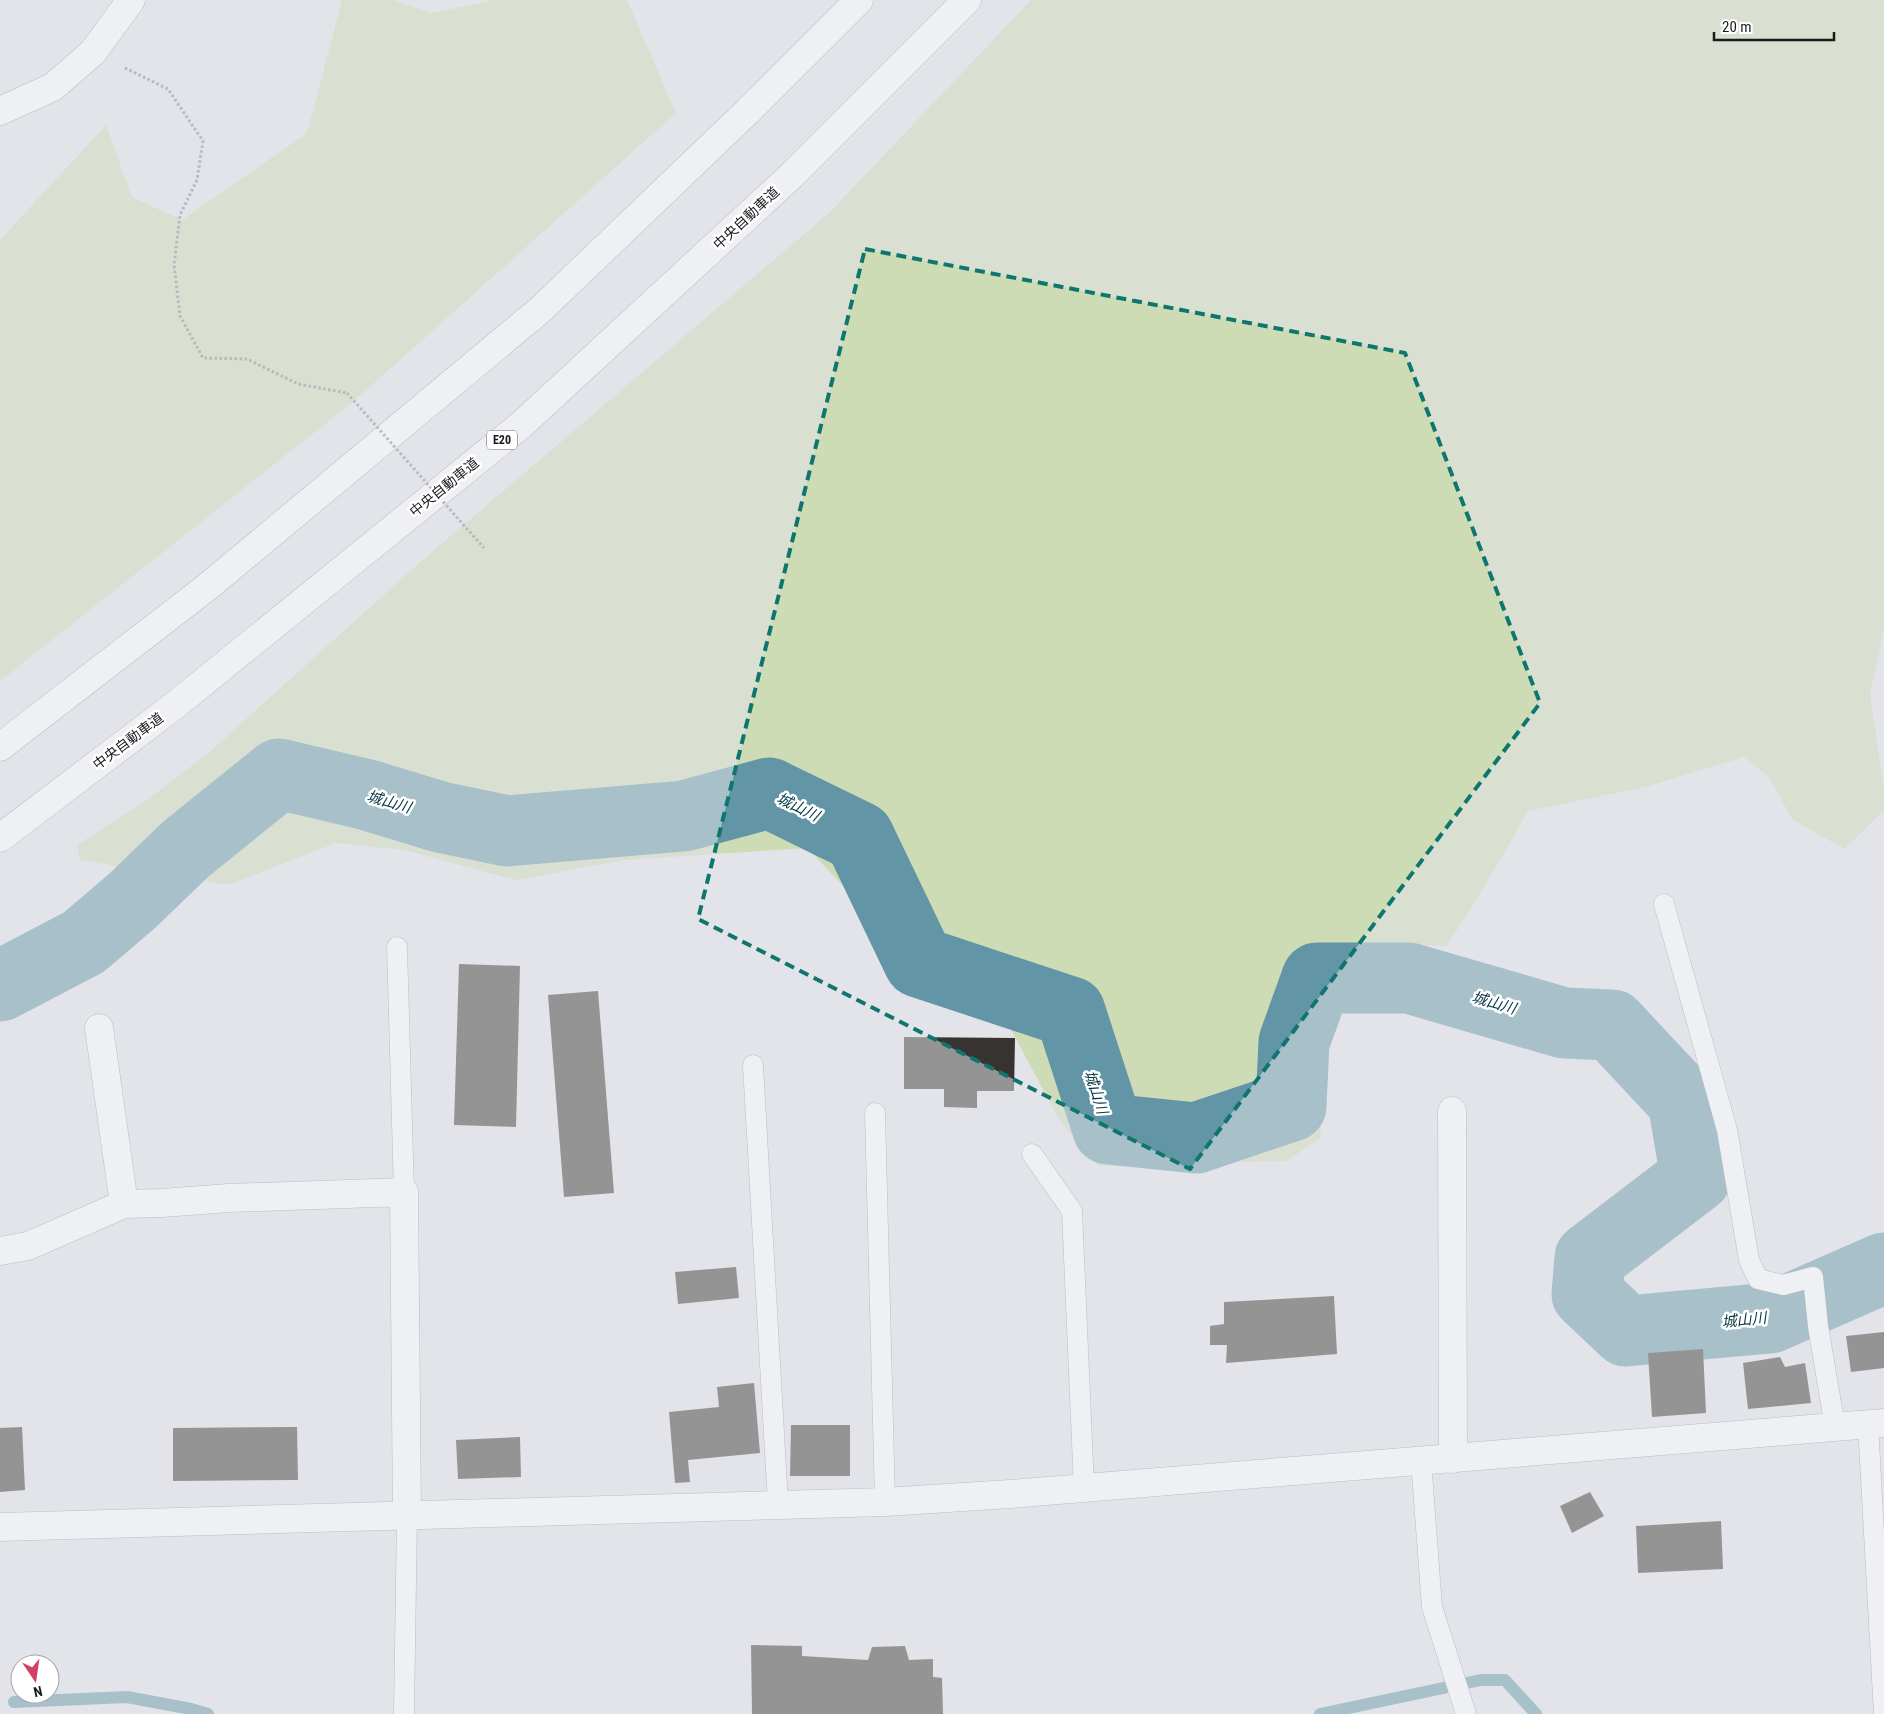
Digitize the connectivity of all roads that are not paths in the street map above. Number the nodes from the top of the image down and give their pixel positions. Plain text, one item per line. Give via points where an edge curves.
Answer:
1 (131, 0) edge
2 (859, 0) edge
3 (968, 0) edge
4 (0, 111) edge
5 (0, 747) edge
6 (0, 838) edge
7 (1664, 904) dead end
8 (396, 947) dead end
9 (99, 1028) dead end
10 (752, 1065) dead end
11 (1452, 1111) dead end
12 (875, 1113) dead end
13 (1032, 1154) dead end
14 (404, 1192) junction
15 (124, 1204) junction
16 (0, 1251) edge
17 (1876, 1424) edge
18 (1835, 1427) junction
19 (1453, 1459) junction
20 (1421, 1460) junction
21 (1084, 1488) junction
22 (885, 1502) junction
23 (778, 1504) junction
24 (407, 1516) junction
25 (0, 1527) edge
26 (1466, 1712) edge
27 (404, 1714) edge
28 (1884, 1714) edge

1 - 4 main road via 93,52 54,87
2 - 5 main road via 748,112 540,310 206,588
3 - 6 main road, 中央自動車道 / E20 via 792,175 521,425 174,706
7 - 18 lane via 1727,1130 1749,1260 1758,1279 1782,1285 1813,1277
8 - 14 lane
9 - 15 main road
10 - 23 lane
11 - 19 main road
12 - 22 lane
13 - 21 lane via 1072,1211
14 - 15 main road
14 - 24 main road
15 - 16 main road via 28,1246
17 - 18 main road
17 - 28 lane
18 - 19 main road
19 - 20 main road
20 - 21 main road
20 - 26 lane via 1432,1607
21 - 22 main road
22 - 23 main road
23 - 24 main road
24 - 25 main road
24 - 27 lane

